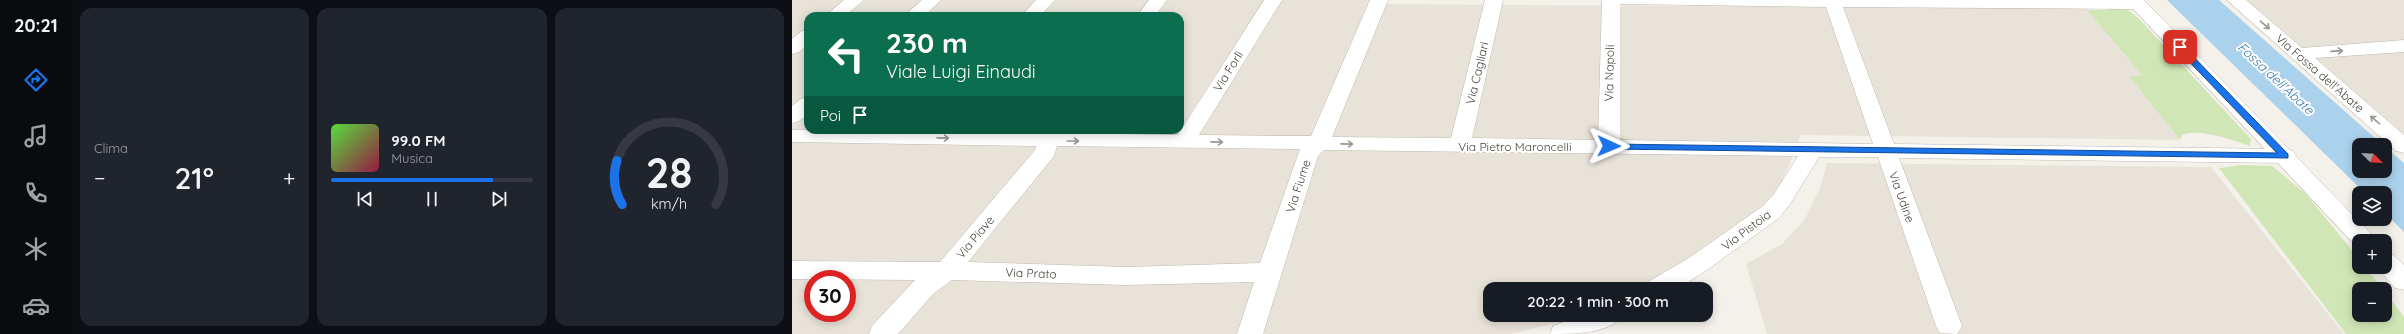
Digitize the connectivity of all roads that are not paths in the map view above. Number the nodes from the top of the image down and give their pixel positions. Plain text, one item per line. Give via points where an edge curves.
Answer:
1 (855, 0) edge
2 (932, 0) edge
3 (1046, 0) edge
4 (1158, 0) edge
5 (1273, 0) edge
6 (1379, 0) edge
7 (1494, 0) edge
8 (1610, 0) edge
9 (1625, 0) edge
10 (2236, 0) edge
11 (1832, 1) edge
12 (2136, 2) edge
13 (839, 12) edge
14 (917, 12) edge
15 (1034, 12) edge
16 (1149, 12) edge
17 (804, 39) edge
18 (2404, 46) edge
19 (792, 48) edge
20 (2298, 54) junction
21 (804, 106) edge
22 (792, 117) edge
23 (913, 134) edge
24 (1051, 135) edge
25 (792, 136) edge
26 (1184, 142) junction
27 (1318, 143) junction
28 (1460, 146) junction
29 (1609, 146) junction
30 (2404, 146) edge
31 (1813, 149) junction
32 (1886, 150) junction
33 (2285, 156) junction
34 (2359, 234) edge
35 (2392, 268) edge
36 (792, 270) edge
37 (947, 270) junction
38 (1270, 272) junction
39 (2404, 281) edge
40 (1668, 282) edge
41 (1593, 322) edge
42 (1949, 326) dead end
43 (882, 334) edge
44 (1250, 334) edge
45 (1563, 334) edge

1 - 13 street
2 - 14 street
3 - 15 street
4 - 16 street
5 - 26 street, Via Forlì
6 - 27 street, Via Fiume
7 - 28 street, Via Cagliari
8 - 29 street, Via Napoli
9 - 11 street
10 -> 20 street, Via Fossa dell'Abate
11 - 12 street
11 - 32 street, Via Udine
12 - 33 street
17 - 19 street
20 -> 18 street
30 -> 20 street, Via Fossa dell'Abate
21 - 22 street
23 -> 24 street, Via Pietro Maroncelli
23 - 25 street, Via Pietro Maroncelli
24 -> 26 street, Via Pietro Maroncelli
24 - 37 street, Via Piave via 1046,151
26 -> 27 street, Via Pietro Maroncelli
27 -> 28 street, Via Pietro Maroncelli
27 - 38 street, Via Fiume via 1308,153
28 - 29 street, Via Pietro Maroncelli
29 - 31 street, Via Pietro Maroncelli
31 - 32 street, Via Pietro Maroncelli
31 - 40 street, Via Pistoia via 1771,212
32 - 33 street, Via Pietro Maroncelli
32 - 42 street, Via Udine
33 - 34 street
35 - 39 street
36 - 37 street, Via Prato
37 - 38 street, Via Prato via 1126,276
37 - 43 street, Via Piave via 924,287
38 - 44 street, Via Fiume
41 - 45 street

